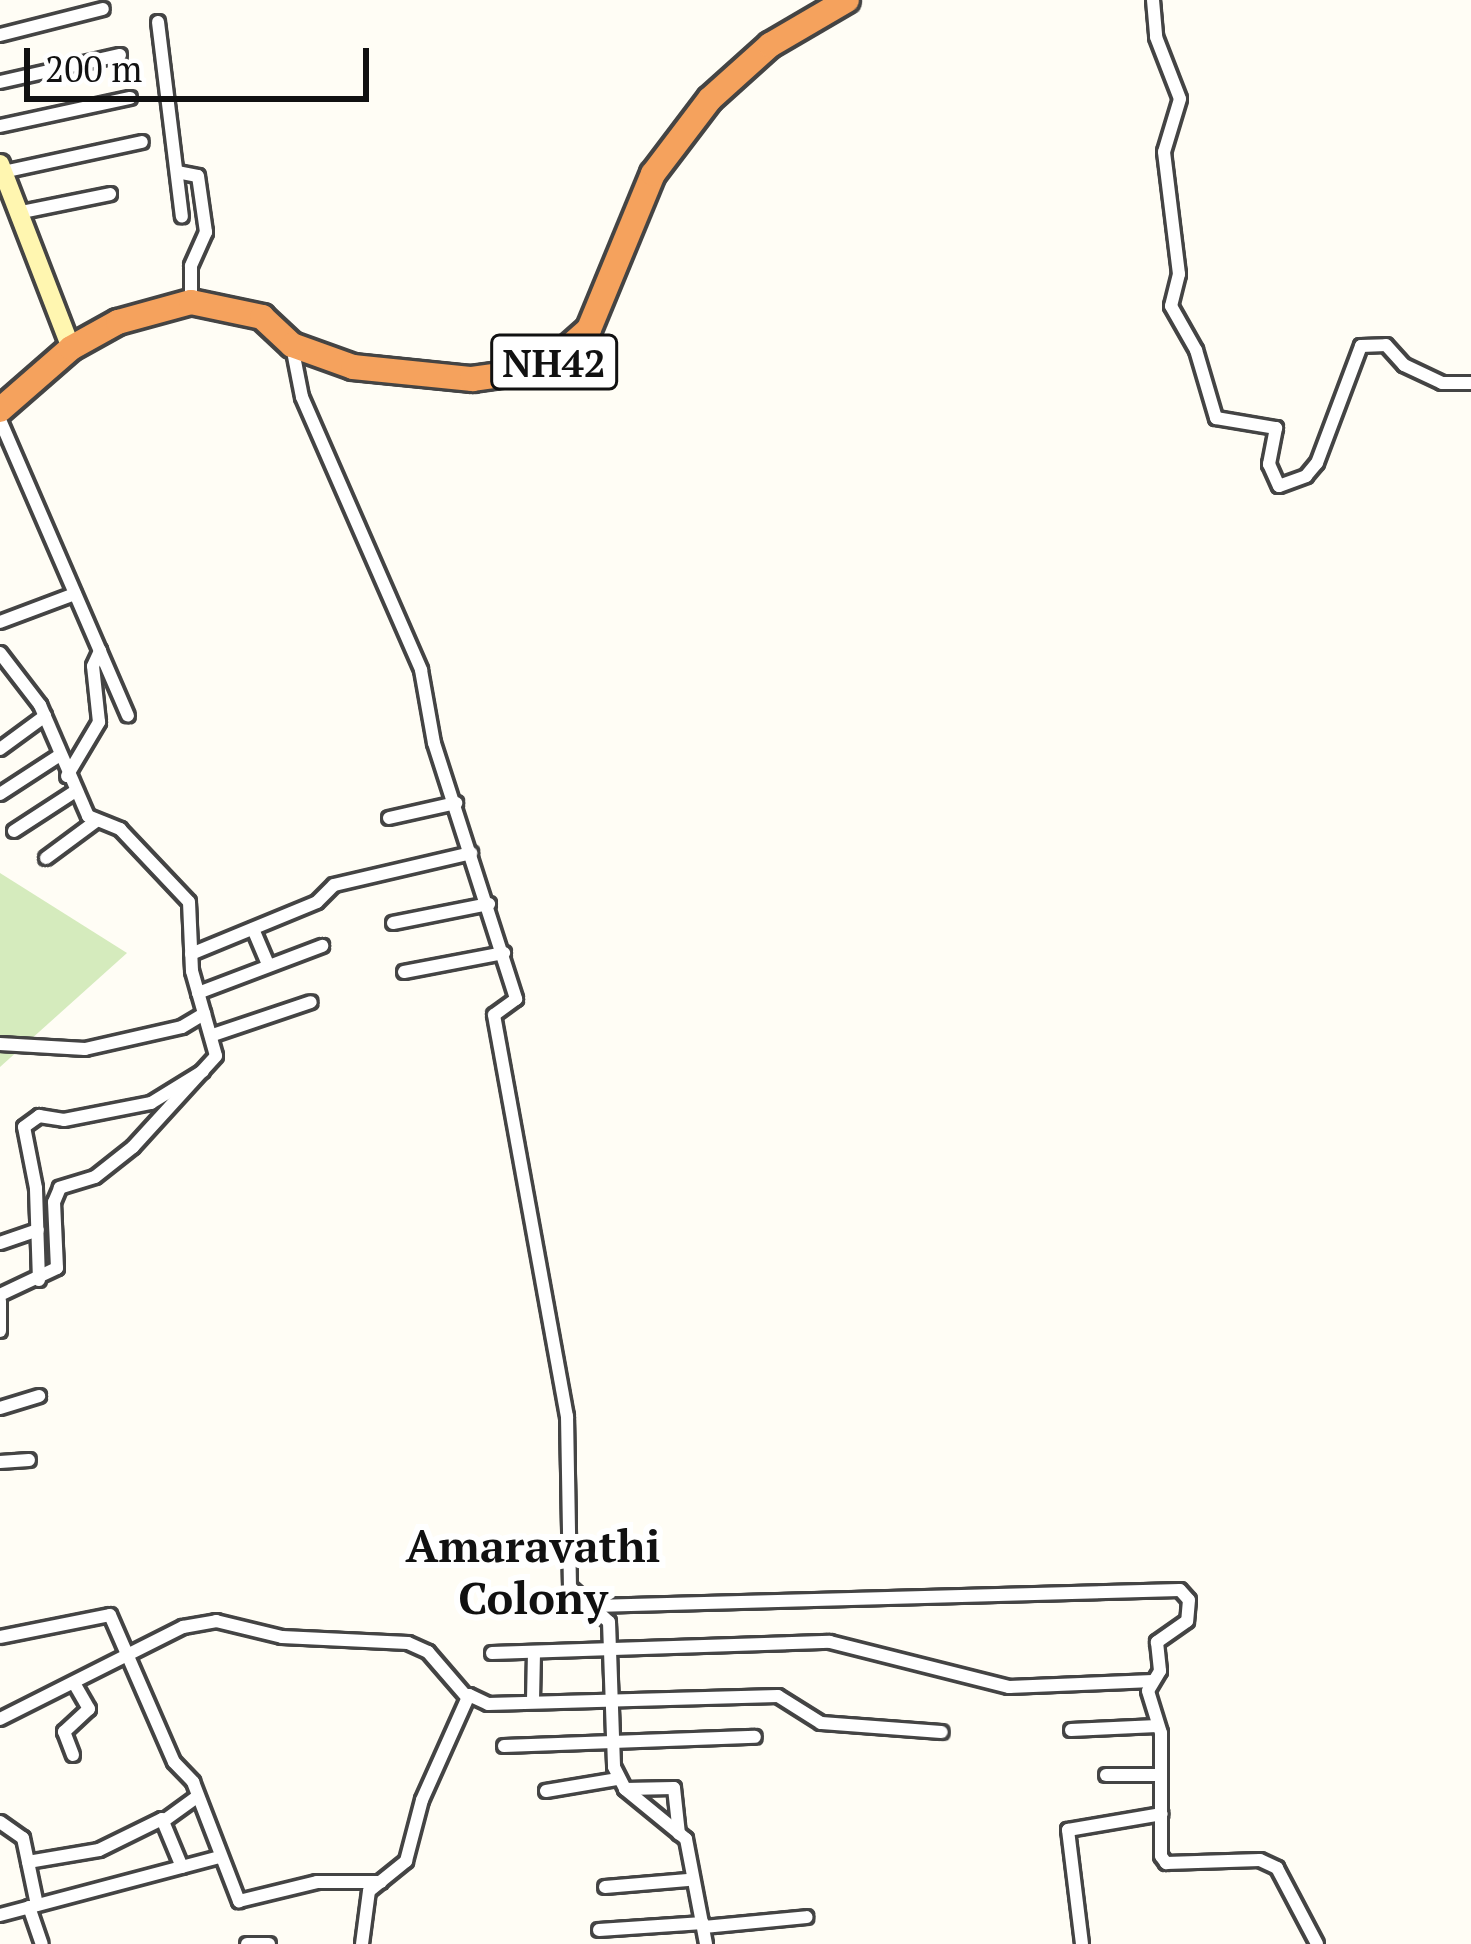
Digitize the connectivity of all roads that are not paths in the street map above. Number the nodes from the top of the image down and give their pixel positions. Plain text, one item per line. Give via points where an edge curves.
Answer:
1 (1153, 0) edge
2 (828, 4) edge
3 (103, 9) dead end
4 (158, 22) dead end
5 (0, 35) edge
6 (120, 55) dead end
7 (0, 82) edge
8 (130, 98) dead end
9 (0, 126) edge
10 (142, 142) dead end
11 (1, 168) edge
12 (177, 172) junction
13 (110, 194) dead end
14 (17, 214) junction
15 (182, 217) dead end
16 (191, 302) junction
17 (292, 345) junction
18 (70, 348) junction
19 (1471, 383) edge
20 (0, 410) edge
21 (0, 420) edge
22 (75, 594) junction
23 (0, 622) edge
24 (100, 651) junction
25 (0, 653) edge
26 (44, 716) junction
27 (128, 716) dead end
28 (0, 749) edge
29 (59, 755) junction
30 (67, 776) junction
31 (74, 792) junction
32 (0, 794) edge
33 (456, 803) junction
34 (389, 818) dead end
35 (96, 821) junction
36 (14, 831) dead end
37 (470, 853) junction
38 (46, 858) dead end
39 (489, 904) junction
40 (394, 923) dead end
41 (253, 928) junction
42 (322, 946) dead end
43 (504, 953) junction
44 (191, 954) junction
45 (268, 965) junction
46 (404, 972) dead end
47 (198, 993) junction
48 (311, 1002) dead end
49 (203, 1014) junction
50 (213, 1035) junction
51 (0, 1044) edge
52 (210, 1068) junction
53 (38, 1230) junction
54 (0, 1243) edge
55 (39, 1280) junction
56 (0, 1298) edge
57 (0, 1331) edge
58 (39, 1396) dead end
59 (0, 1408) edge
60 (29, 1460) dead end
61 (0, 1462) edge
62 (593, 1606) junction
63 (0, 1637) edge
64 (492, 1653) dead end
65 (534, 1653) junction
66 (611, 1653) junction
67 (126, 1657) junction
68 (1153, 1681) junction
69 (74, 1683) junction
70 (466, 1696) junction
71 (611, 1697) junction
72 (533, 1700) junction
73 (0, 1719) edge
74 (1157, 1726) junction
75 (1071, 1730) dead end
76 (942, 1732) dead end
77 (755, 1737) dead end
78 (611, 1744) junction
79 (504, 1746) dead end
80 (74, 1755) dead end
81 (1106, 1775) dead end
82 (1162, 1775) junction
83 (622, 1784) junction
84 (546, 1791) dead end
85 (197, 1797) junction
86 (1162, 1814) junction
87 (165, 1820) junction
88 (0, 1822) edge
89 (679, 1834) junction
90 (220, 1856) junction
91 (28, 1862) junction
92 (182, 1867) junction
93 (688, 1880) junction
94 (380, 1882) junction
95 (605, 1887) dead end
96 (33, 1906) junction
97 (0, 1915) edge
98 (807, 1916) dead end
99 (704, 1925) junction
100 (598, 1930) dead end
101 (41, 1944) edge
102 (247, 1944) edge
103 (269, 1944) edge
104 (362, 1944) edge
105 (706, 1944) edge
106 (1082, 1944) edge
107 (1317, 1944) edge

1 - 19 street via 1156,37 1180,99 1164,152 1179,280 1172,312 1196,350 1216,418 1276,428 1269,464 1279,486 1317,463 1361,346 1386,345 1405,365 1447,384
2 - 17 highway, NH42 via 710,99 653,174 589,329 544,369 509,378 416,378
3 - 5 street
4 - 12 street
6 - 7 street
8 - 9 street
10 - 11 street
11 - 14 street
12 - 15 street
12 - 16 street via 198,176 206,232 191,266
13 - 14 street
14 - 18 street
16 - 17 highway, NH42 via 262,317
16 - 18 highway, NH42 via 118,322
17 - 33 street via 302,397 421,670
18 - 20 highway, NH42
21 - 22 street
22 - 23 street
22 - 24 street
24 - 27 street
24 - 30 street via 93,666 99,722
25 - 26 street
26 - 28 street
26 - 29 street
29 - 30 street
29 - 32 street
30 - 31 street
31 - 35 street
31 - 36 street
33 - 34 street
33 - 37 street
35 - 38 street
35 - 44 street via 120,830 182,892 194,916
37 - 39 street
37 - 41 street via 334,885 317,902
39 - 40 street
39 - 43 street
41 - 44 street
41 - 45 street
42 - 45 street
43 - 46 street
43 - 62 street via 516,999 494,1015 567,1416 571,1587
44 - 47 street
45 - 47 street
47 - 49 street
48 - 50 street
49 - 50 street
49 - 51 street via 182,1028 86,1049
50 - 52 street
52 - 53 street via 146,1104 30,1120 22,1135
52 - 55 street via 102,1173 57,1192 57,1268
53 - 54 street
53 - 55 street
55 - 56 street
56 - 57 street
58 - 59 street
60 - 61 street
62 - 66 street via 609,1622
62 - 68 street via 1180,1590 1189,1600 1186,1621 1157,1642
63 - 67 street via 104,1614
64 - 65 street
65 - 66 street
65 - 72 street
66 - 68 street via 830,1642 1009,1687
66 - 71 street
67 - 69 street
67 - 70 street via 183,1627 221,1621 282,1637 408,1643 428,1652
67 - 85 street
68 - 74 street
69 - 73 street
69 - 80 street via 89,1713 64,1732
70 - 72 street
70 - 94 street via 422,1799 406,1862
71 - 72 street
71 - 76 street via 778,1696 820,1723
71 - 78 street
74 - 75 street
74 - 82 street
77 - 78 street
78 - 79 street
78 - 83 street
81 - 82 street
82 - 86 street
83 - 84 street
83 - 89 street
83 - 89 street via 674,1788
85 - 87 street
85 - 90 street
86 - 106 street via 1070,1826
86 - 107 street via 1166,1863 1235,1858 1277,1868
87 - 91 street via 99,1850
87 - 92 street
88 - 91 street via 21,1834
89 - 93 street via 690,1851
90 - 92 street
90 - 94 street via 242,1902 317,1882
91 - 96 street
92 - 96 street
93 - 95 street
93 - 99 street
94 - 104 street via 363,1908
96 - 97 street
96 - 101 street
98 - 99 street
99 - 100 street
99 - 105 street
102 - 103 street

